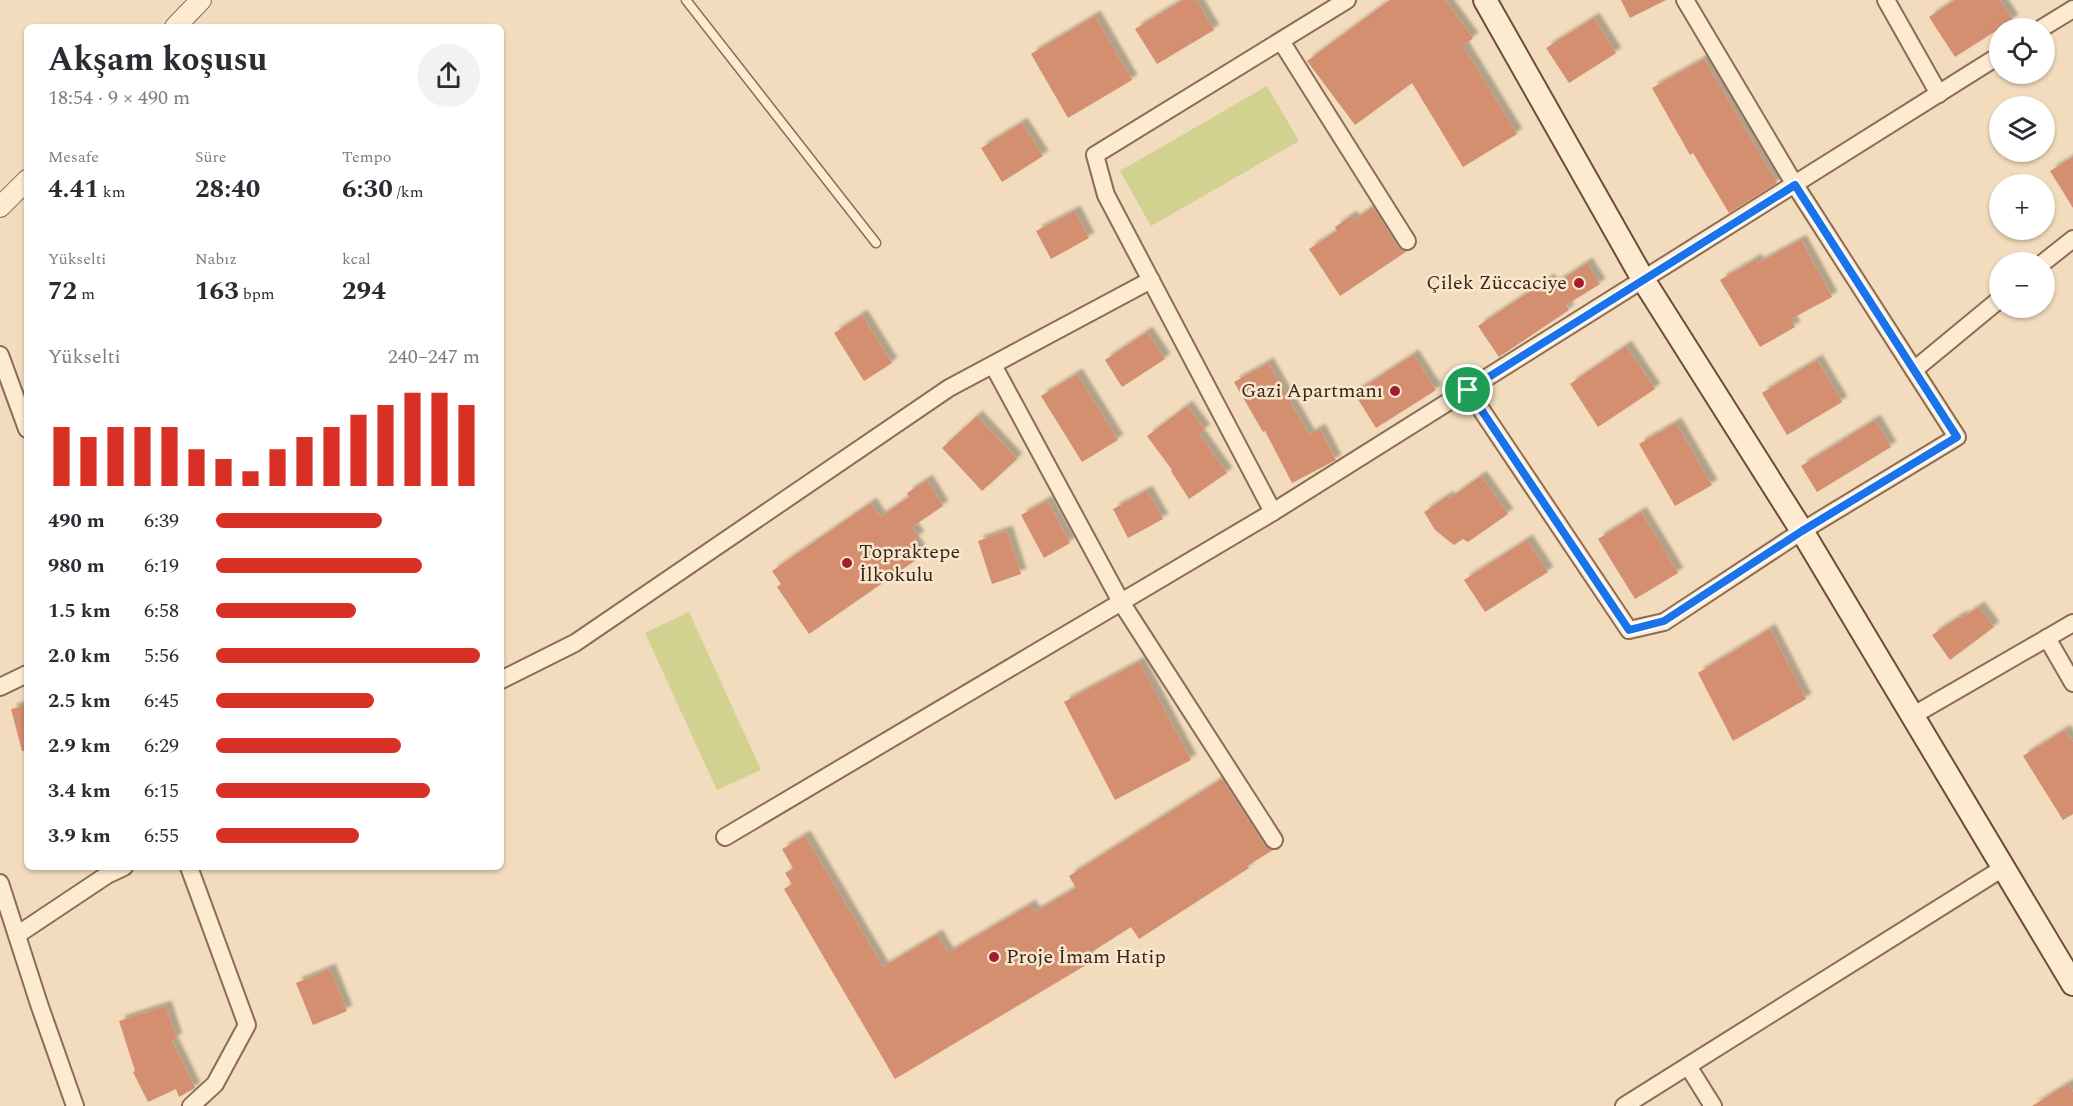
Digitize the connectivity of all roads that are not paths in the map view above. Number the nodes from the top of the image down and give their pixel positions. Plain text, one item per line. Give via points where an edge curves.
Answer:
1 (201, 0) edge
2 (687, 0) edge
3 (1347, 0) edge
4 (1485, 0) edge
5 (1685, 0) edge
6 (1886, 0) edge
7 (2073, 9) edge
8 (2055, 20) edge
9 (178, 24) edge
10 (1281, 41) junction
11 (1989, 62) edge
12 (1939, 94) junction
13 (24, 183) edge
14 (1795, 185) junction
15 (0, 207) edge
16 (2073, 238) edge
17 (1407, 241) dead end
18 (876, 243) dead end
19 (2055, 253) edge
20 (1151, 280) junction
21 (1644, 280) junction
22 (1989, 308) edge
23 (0, 355) edge
24 (993, 365) junction
25 (1914, 370) junction
26 (1468, 390) junction
27 (24, 421) edge
28 (1273, 512) junction
29 (1802, 531) junction
30 (1121, 602) junction
31 (2073, 623) edge
32 (2047, 638) junction
33 (24, 675) edge
34 (504, 680) edge
35 (2073, 683) edge
36 (0, 687) edge
37 (1912, 716) junction
38 (725, 837) dead end
39 (1274, 840) dead end
40 (2003, 868) junction
41 (118, 870) edge
42 (190, 870) edge
43 (0, 883) edge
44 (17, 935) junction
45 (2073, 984) edge
46 (1688, 1066) junction
47 (75, 1106) edge
48 (191, 1106) edge
49 (1624, 1106) edge
50 (1713, 1106) edge

1 - 9 street
2 - 18 lane
3 - 10 street
4 - 21 main road
5 - 14 street
6 - 12 street
7 - 8 street
10 - 17 street
10 - 20 street via 1095,155 1106,195
11 - 12 street
12 - 14 street
13 - 15 street
14 - 21 street
14 - 25 street
16 - 19 street
20 - 24 street
20 - 28 street
21 - 26 street
21 - 29 main road
22 - 25 street
23 - 27 street
24 - 30 street
24 - 34 street via 939,394 575,644
25 - 29 street via 1957,437
26 - 28 street
26 - 29 street via 1629,630 1664,621
28 - 30 street
29 - 37 main road
30 - 38 street
30 - 39 street
31 - 32 street
32 - 35 street
32 - 37 street
33 - 36 street
37 - 40 main road
40 - 45 main road
40 - 46 street
41 - 44 street
42 - 48 street via 247,1025 215,1084
43 - 44 street
44 - 47 street
46 - 49 street
46 - 50 street

